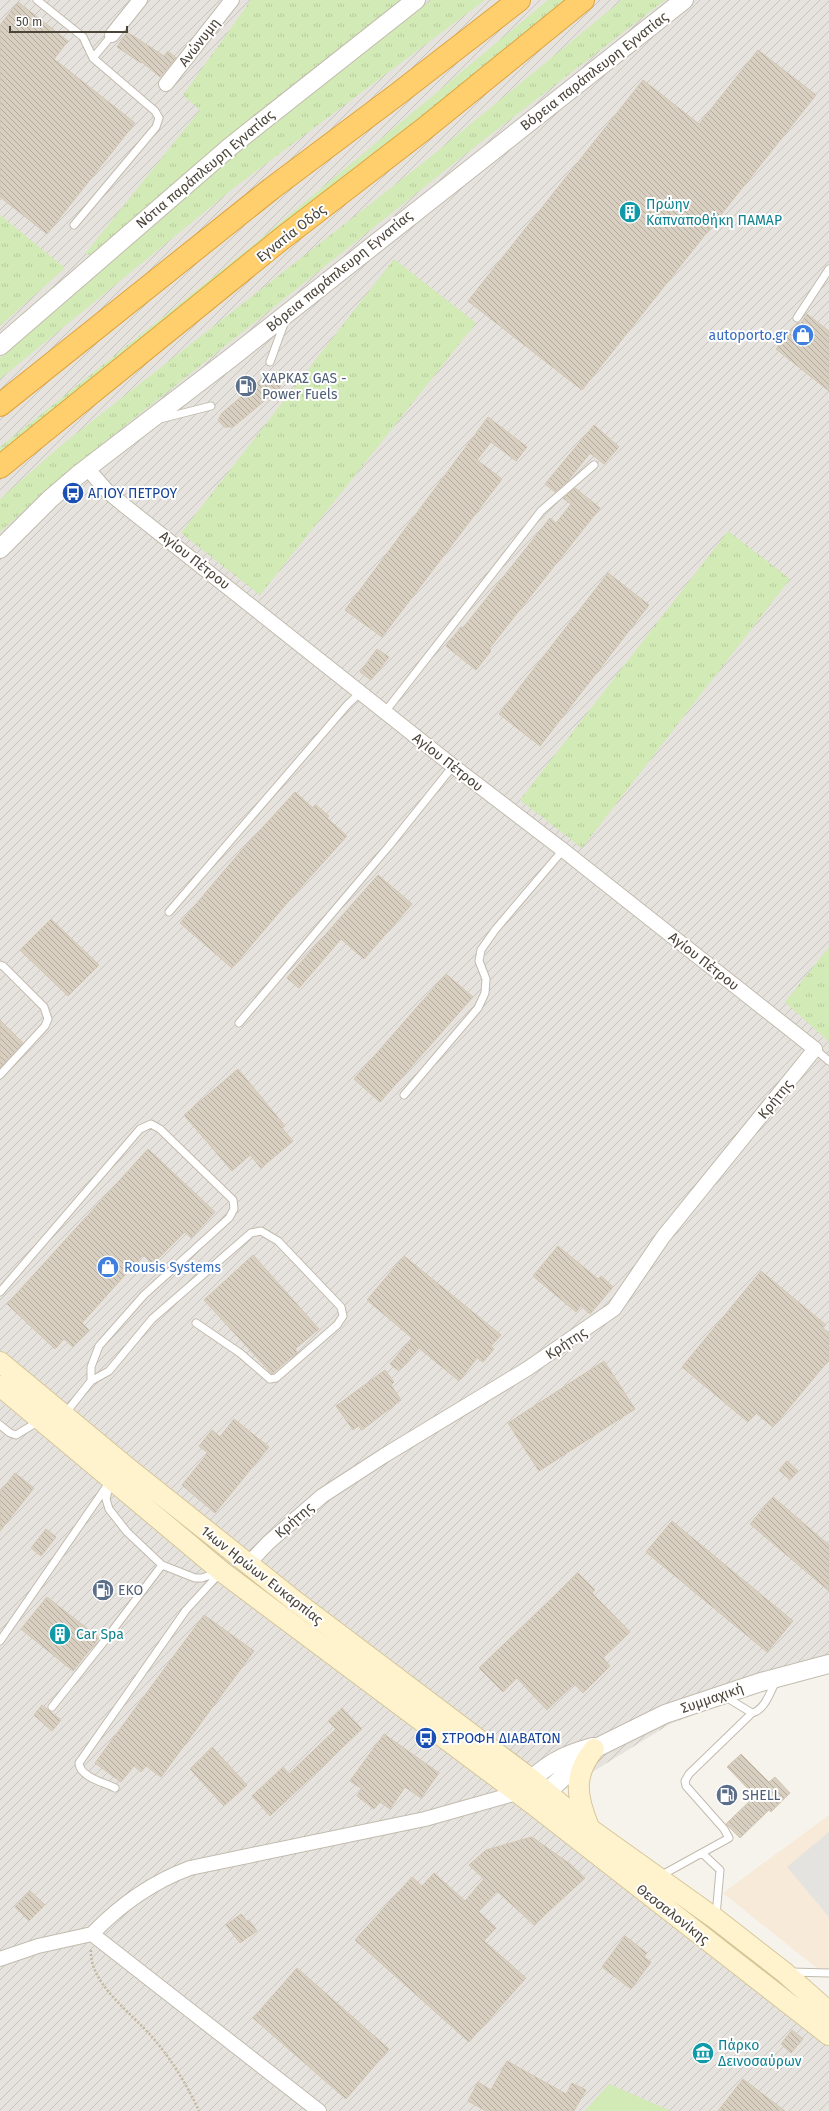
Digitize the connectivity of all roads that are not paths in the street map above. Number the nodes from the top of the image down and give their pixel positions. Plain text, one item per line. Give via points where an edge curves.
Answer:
1 (37, 0) edge
2 (140, 0) edge
3 (232, 0) edge
4 (416, 0) edge
5 (519, 0) edge
6 (583, 0) edge
7 (684, 0) edge
8 (112, 35) joint
9 (93, 58) junction
10 (166, 84) dead end
11 (74, 225) dead end
12 (829, 269) edge
13 (288, 312) junction
14 (797, 318) dead end
15 (0, 346) edge
16 (270, 362) dead end
17 (0, 405) edge
18 (211, 406) dead end
19 (146, 423) junction
20 (594, 465) dead end
21 (0, 467) edge
22 (87, 468) junction
23 (0, 549) edge
24 (360, 693) junction
25 (385, 712) junction
26 (453, 766) junction
27 (563, 850) junction
28 (169, 912) dead end
29 (0, 965) edge
30 (239, 1023) dead end
31 (815, 1049) junction
32 (829, 1061) edge
33 (0, 1075) edge
34 (404, 1095) dead end
35 (0, 1292) edge
36 (196, 1323) dead end
37 (0, 1362) edge
38 (91, 1381) junction
39 (0, 1386) edge
40 (64, 1415) junction
41 (41, 1420) junction
42 (0, 1425) edge
43 (111, 1480) junction
44 (248, 1564) junction
45 (162, 1565) junction
46 (222, 1571) junction
47 (0, 1641) edge
48 (829, 1664) edge
49 (778, 1677) junction
50 (722, 1695) junction
51 (52, 1707) dead end
52 (752, 1713) junction
53 (597, 1747) junction
54 (524, 1786) junction
55 (115, 1788) dead end
56 (540, 1798) junction
57 (590, 1829) junction
58 (703, 1854) junction
59 (658, 1877) junction
60 (716, 1919) junction
61 (92, 1934) junction
62 (0, 1959) edge
63 (784, 1972) junction
64 (829, 1973) edge
65 (829, 2012) edge
66 (829, 2035) edge
67 (319, 2111) edge

1 - 9 lane via 83,37
2 - 8 street
3 - 10 street, Ανώνυμη
4 - 15 street, Νότια παράπλευρη Εγνατίας via 231,146
5 - 17 highway via 271,189
6 - 21 highway, Εγνατία Οδός
7 - 13 street, Βόρεια παράπλευρη Εγνατίας
8 - 9 lane
9 - 11 lane via 155,111 159,118 158,123
12 - 14 lane
13 - 16 lane
13 - 19 street, Βόρεια παράπλευρη Εγνατίας
18 - 19 lane
19 - 22 street, Βόρεια παράπλευρη Εγνατίας
20 - 25 lane via 541,511
22 - 23 street, Βόρεια παράπλευρη Εγνατίας via 50,499
22 - 24 street, Αγίου Πέτρου via 107,491 125,506
24 - 25 street, Αγίου Πέτρου
24 - 28 lane
25 - 26 street, Αγίου Πέτρου
26 - 27 street, Αγίου Πέτρου
26 - 30 lane via 389,846
27 - 31 street, Αγίου Πέτρου
27 - 34 lane via 481,950 479,961 486,979 485,993 478,1008
29 - 33 lane via 44,1007 48,1019 45,1026
31 - 32 lane
31 - 44 street, Κρήτης via 663,1237 614,1310 527,1368 322,1496
35 - 38 lane via 140,1128 151,1124 160,1129 222,1189 233,1200 234,1209 229,1218 144,1295 99,1346 91,1367
36 - 38 lane via 240,1353 270,1379 276,1378 338,1325 343,1316 341,1307 278,1240 261,1231 251,1234 152,1319 109,1371
37 - 40 main road, 14ων Ηρώων Ευκαρπίας
38 - 40 lane
39 - 41 main road, 14ων Ηρώων Ευκαρπίας
40 - 44 main road, 14ων Ηρώων Ευκαρπίας
41 - 42 lane via 16,1435
41 - 43 main road, 14ων Ηρώων Ευκαρπίας
43 - 45 lane via 106,1499 109,1509 127,1532
43 - 46 main road, 14ων Ηρώων Ευκαρπίας
43 - 47 lane
44 - 54 main road, 14ων Ηρώων Ευκαρπίας
45 - 46 lane via 195,1578
45 - 51 lane
46 - 54 main road, 14ων Ηρώων Ευκαρπίας
46 - 55 lane via 186,1610 79,1763 79,1769 84,1773
48 - 49 street, Συμμαχική
49 - 50 street, Συμμαχική
49 - 52 lane via 762,1708
50 - 52 lane
50 - 53 street, Συμμαχική via 665,1714
52 - 58 lane via 689,1774 685,1781 686,1786 724,1828 729,1838
53 - 54 street, Συμμαχική via 562,1757
53 - 56 street, Συμμαχική
53 - 57 main road via 585,1760 578,1783 580,1800
54 - 56 main road, Θεσσαλονίκης
54 - 61 street via 425,1819 190,1868 167,1876 142,1891 105,1920
56 - 57 main road, Θεσσαλονίκης
56 - 66 main road, Θεσσαλονίκης
57 - 59 main road, Θεσσαλονίκης
58 - 59 lane
58 - 60 lane via 720,1870
59 - 60 main road, Θεσσαλονίκης
60 - 63 main road, Θεσσαλονίκης
61 - 62 street via 38,1946
61 - 67 street
63 - 64 lane
63 - 65 main road, Θεσσαλονίκης

